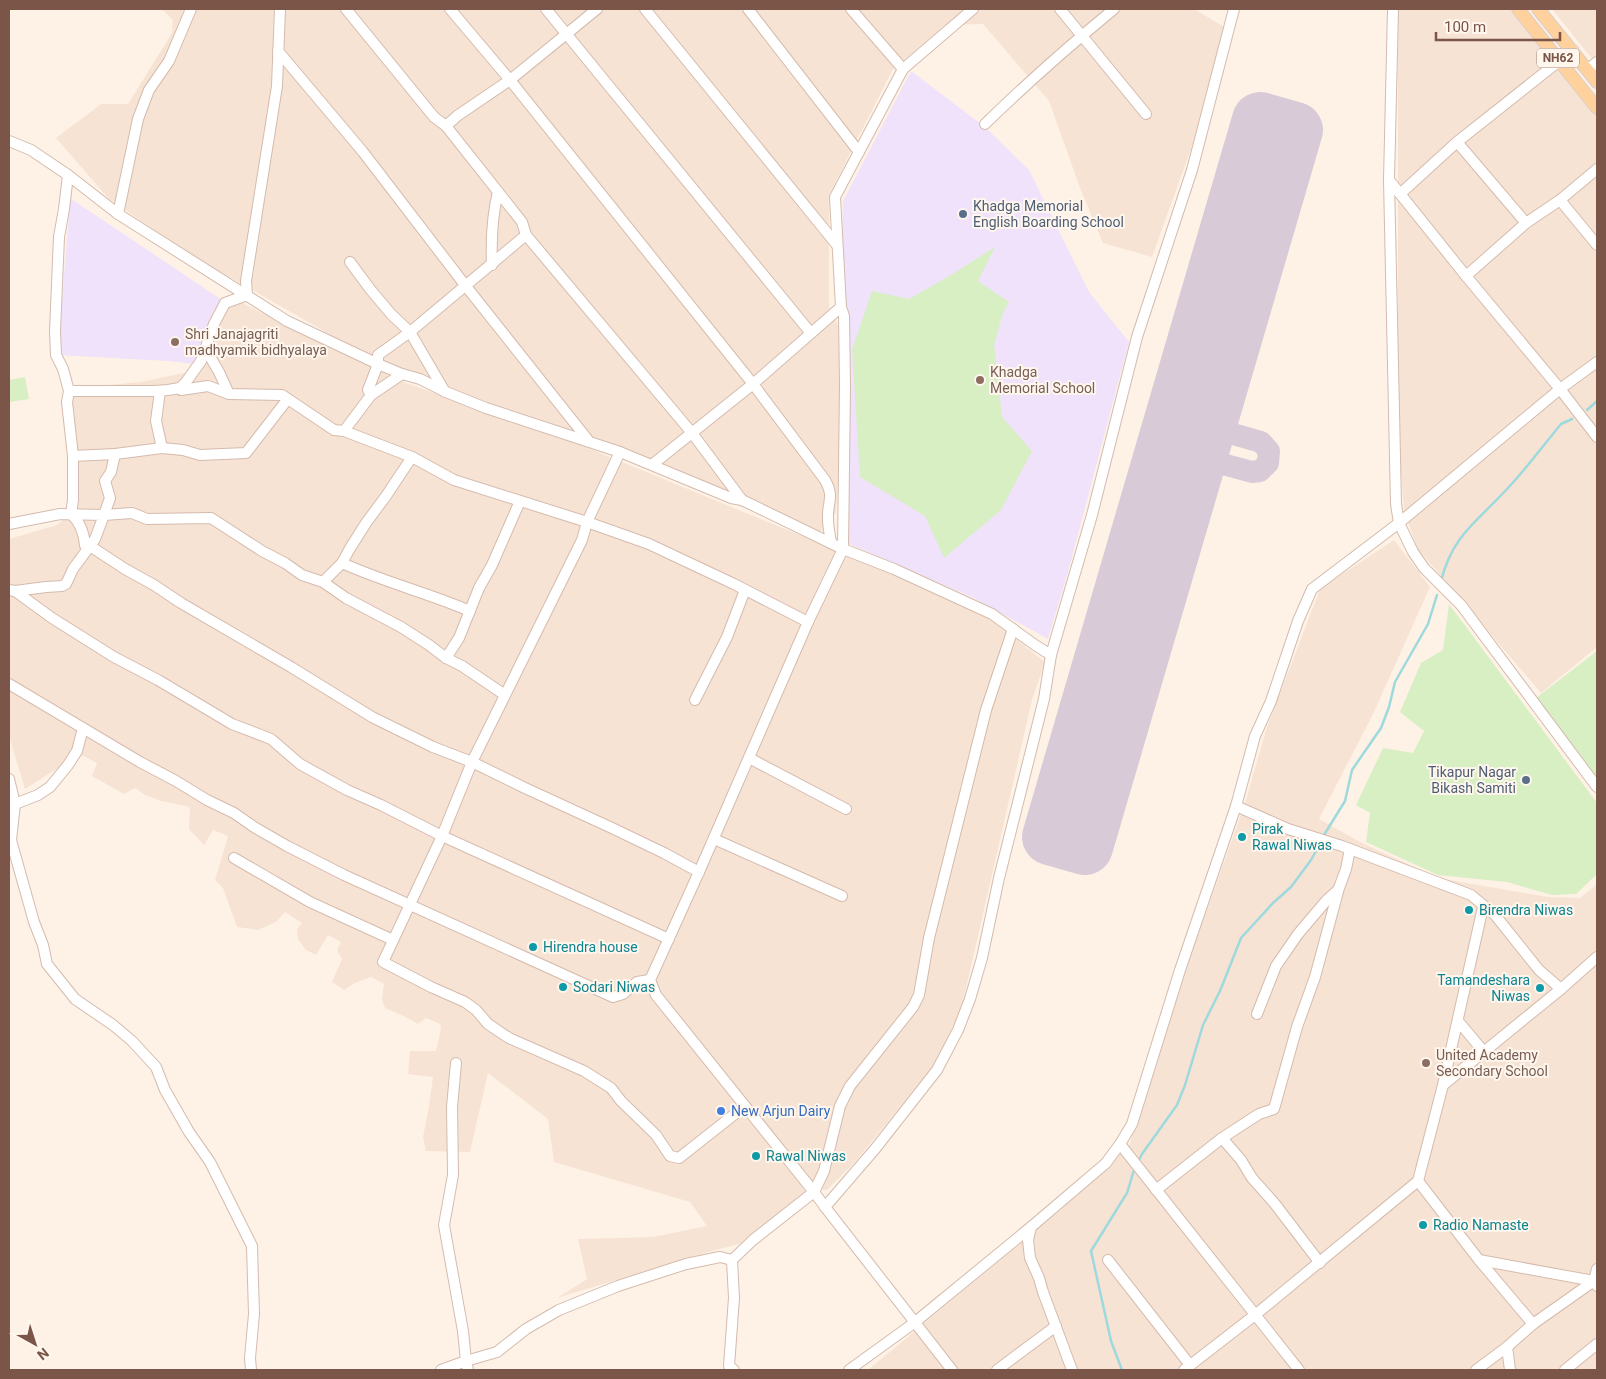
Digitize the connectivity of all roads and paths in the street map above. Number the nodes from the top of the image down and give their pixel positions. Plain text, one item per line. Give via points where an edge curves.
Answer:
1 (191, 9) edge
2 (280, 9) edge
3 (346, 9) edge
4 (450, 9) edge
5 (546, 9) edge
6 (597, 9) edge
7 (645, 9) edge
8 (748, 9) edge
9 (851, 9) edge
10 (973, 9) edge
11 (1060, 9) edge
12 (1114, 9) edge
13 (1234, 9) edge
14 (1393, 9) edge
15 (1518, 9) edge
16 (1539, 9) edge
17 (566, 33) junction
18 (1082, 35) junction
19 (1572, 50) junction
20 (278, 52) junction
21 (1560, 60) junction
22 (1592, 66) edge
23 (903, 69) junction
24 (510, 80) junction
25 (1597, 82) edge
26 (1597, 108) edge
27 (1146, 114) dead end
28 (985, 124) dead end
29 (446, 126) junction
30 (9, 141) edge
31 (1457, 142) junction
32 (859, 152) junction
33 (1597, 169) edge
34 (68, 175) junction
35 (1389, 180) junction
36 (498, 192) junction
37 (1400, 194) junction
38 (1560, 200) junction
39 (118, 214) junction
40 (1526, 223) junction
41 (526, 235) junction
42 (837, 245) junction
43 (1597, 245) edge
44 (350, 262) dead end
45 (492, 265) junction
46 (1466, 276) junction
47 (465, 286) junction
48 (246, 294) junction
49 (841, 307) junction
50 (410, 332) junction
51 (810, 332) junction
52 (206, 350) junction
53 (1597, 362) edge
54 (378, 364) junction
55 (402, 374) junction
56 (753, 384) junction
57 (180, 388) junction
58 (1560, 389) junction
59 (160, 391) junction
60 (69, 392) junction
61 (446, 392) junction
62 (229, 394) junction
63 (371, 394) junction
64 (287, 400) junction
65 (344, 431) junction
66 (692, 433) junction
67 (1597, 436) edge
68 (589, 440) junction
69 (162, 448) junction
70 (620, 452) junction
71 (115, 454) junction
72 (72, 456) junction
73 (412, 457) junction
74 (653, 464) junction
75 (742, 500) junction
76 (520, 501) junction
77 (71, 514) junction
78 (104, 515) junction
79 (587, 522) junction
80 (1399, 523) junction
81 (9, 524) edge
82 (831, 543) junction
83 (90, 546) junction
84 (843, 549) junction
85 (342, 563) junction
86 (323, 582) junction
87 (745, 590) junction
88 (12, 591) edge
89 (470, 611) junction
90 (808, 622) junction
91 (1013, 629) junction
92 (1051, 655) junction
93 (446, 658) junction
94 (9, 684) edge
95 (505, 695) junction
96 (695, 700) dead end
97 (83, 728) junction
98 (749, 758) junction
99 (472, 762) junction
100 (9, 779) edge
101 (1597, 787) edge
102 (15, 804) junction
103 (1236, 806) junction
104 (846, 809) dead end
105 (442, 836) junction
106 (714, 839) junction
107 (1350, 849) junction
108 (234, 858) dead end
109 (699, 872) junction
110 (1338, 890) junction
111 (842, 896) dead end
112 (410, 904) junction
113 (1483, 906) junction
114 (669, 939) junction
115 (393, 940) junction
116 (1596, 960) edge
117 (650, 980) junction
118 (1561, 990) junction
119 (1257, 1014) dead end
120 (1458, 1020) junction
121 (1484, 1052) junction
122 (456, 1063) dead end
123 (1443, 1085) junction
124 (745, 1106) junction
125 (1222, 1138) junction
126 (1120, 1144) junction
127 (1418, 1181) junction
128 (1156, 1190) junction
129 (814, 1192) junction
130 (825, 1207) junction
131 (1031, 1227) junction
132 (732, 1260) junction
133 (1108, 1260) dead end
134 (1479, 1260) junction
135 (1320, 1262) junction
136 (1597, 1269) edge
137 (1596, 1284) edge
138 (1255, 1315) junction
139 (914, 1323) junction
140 (1532, 1324) junction
141 (1056, 1326) junction
142 (1597, 1344) edge
143 (1507, 1346) junction
144 (467, 1366) edge
145 (1187, 1367) edge
146 (251, 1370) edge
147 (441, 1370) edge
148 (734, 1370) edge
149 (849, 1370) edge
150 (952, 1370) edge
151 (997, 1370) edge
152 (1072, 1370) edge
153 (1299, 1370) edge
154 (1476, 1370) edge
155 (1510, 1370) edge
156 (1565, 1370) edge

1 - 39 street via 169,61 149,90 138,119
2 - 20 street
3 - 29 street via 434,117
4 - 24 street
5 - 17 street
6 - 17 street
7 - 42 street
8 - 32 street
9 - 23 street
10 - 23 street
11 - 18 street
12 - 18 street
13 - 92 street via 1192,170 1137,337 1092,515
14 - 35 street
15 - 21 main road, NH62
16 - 19 main road, NH62
17 - 24 street
17 - 51 street
18 - 27 street
18 - 28 street
19 - 21 street
19 - 22 main road, NH62
20 - 47 street via 363,152
20 - 48 street via 277,86
21 - 26 main road, NH62
21 - 31 street
22 - 25 main road, NH62
23 - 32 street
24 - 29 street
24 - 56 street
29 - 36 street
30 - 34 street via 31,150
31 - 37 street
31 - 40 street
32 - 42 street via 835,197
33 - 38 street
34 - 39 street
34 - 60 street via 58,237 55,313 56,355
35 - 37 street
35 - 80 street
36 - 41 street via 522,222
36 - 45 street via 494,209
37 - 46 street
38 - 40 street
38 - 43 street
39 - 48 street
40 - 46 street
41 - 45 street
41 - 66 street
42 - 49 street
44 - 50 street via 391,314
45 - 47 street
46 - 58 street
47 - 50 street
47 - 68 street
48 - 52 street via 225,302
48 - 54 street via 287,321
49 - 51 street
49 - 84 street via 844,316 845,386
50 - 54 street via 378,355
50 - 61 street
51 - 56 street
52 - 57 street
52 - 62 street
53 - 58 street
54 - 55 street
54 - 63 street via 368,390
55 - 61 street
55 - 63 street
56 - 66 street
56 - 82 street via 830,488 828,517
57 - 59 street
57 - 62 street via 208,386
58 - 67 street
58 - 80 street
59 - 60 street
59 - 69 street via 156,421
60 - 72 street
61 - 68 street
62 - 64 street via 282,395
63 - 65 street
64 - 65 street via 334,430
64 - 69 street via 246,453 200,455
65 - 73 street
66 - 74 street
66 - 75 street
68 - 70 street
69 - 71 street
70 - 74 street
70 - 79 street
71 - 72 street
71 - 78 street via 111,472 105,480 110,498
72 - 77 street
73 - 76 street via 454,480
73 - 85 street
74 - 75 street via 730,498
75 - 82 street
76 - 79 street
76 - 89 street
77 - 78 street
77 - 81 street
77 - 83 street via 83,531 85,545
78 - 83 street
78 - 86 street via 132,513 147,519 211,518 302,575
79 - 87 street via 649,544
79 - 95 street via 582,540
80 - 101 street via 1424,568 1461,605
80 - 103 street via 1312,589 1255,736
82 - 84 street
83 - 88 street via 66,584
83 - 99 street via 372,717
84 - 90 street
84 - 91 street via 992,614
85 - 86 street
85 - 89 street
86 - 93 street via 408,631
87 - 90 street
87 - 96 street via 727,637
88 - 105 street via 114,657 232,724 271,739 300,764
89 - 93 street
90 - 98 street
91 - 92 street
91 - 129 street via 986,710 929,938 919,995 850,1086 840,1106 824,1171
92 - 130 street via 1044,699 982,958 958,1030 937,1070
93 - 95 street
94 - 97 street
95 - 99 street
97 - 102 street via 77,751 50,786 38,795
97 - 112 street via 287,846
98 - 104 street
98 - 106 street
99 - 105 street
99 - 109 street
100 - 102 street
102 - 146 street via 11,840 47,964 75,999 132,1040 156,1067 165,1090 210,1162 252,1246 254,1314
103 - 107 street via 1288,829
103 - 126 street via 1132,1124
105 - 112 street
105 - 114 street
106 - 109 street
106 - 111 street
107 - 110 street
107 - 113 street via 1471,895
108 - 115 street via 310,902
109 - 114 street
110 - 119 street via 1298,934 1276,966
110 - 125 street via 1274,1109 1259,1114
112 - 115 street
112 - 117 street via 613,997 623,994 637,982
113 - 118 street via 1495,915 1539,970
113 - 120 street
114 - 117 street
115 - 124 street via 383,962 465,1002 509,1038 584,1071 611,1088 656,1135 670,1156 679,1158
116 - 118 street
117 - 124 street via 656,995
118 - 121 street
120 - 121 street
120 - 123 street
121 - 123 street
122 - 144 street via 452,1108 453,1175 444,1226
123 - 127 street
124 - 129 street
125 - 128 street
125 - 135 street
126 - 128 street
126 - 131 street via 1106,1163
127 - 134 street
127 - 135 street
128 - 138 street
129 - 130 street
129 - 132 street
130 - 139 street
131 - 139 street
131 - 141 street via 1028,1240 1030,1258
132 - 144 street via 720,1257 686,1264 618,1286 559,1310 526,1329 498,1352
132 - 148 street via 734,1298 729,1366
133 - 145 street
134 - 137 street
134 - 140 street
135 - 138 street
136 - 137 street
137 - 140 street
138 - 145 street
138 - 153 street
139 - 149 street
139 - 150 street
140 - 143 street
141 - 151 street
141 - 152 street
142 - 156 street
143 - 154 street
143 - 155 street
144 - 147 street

